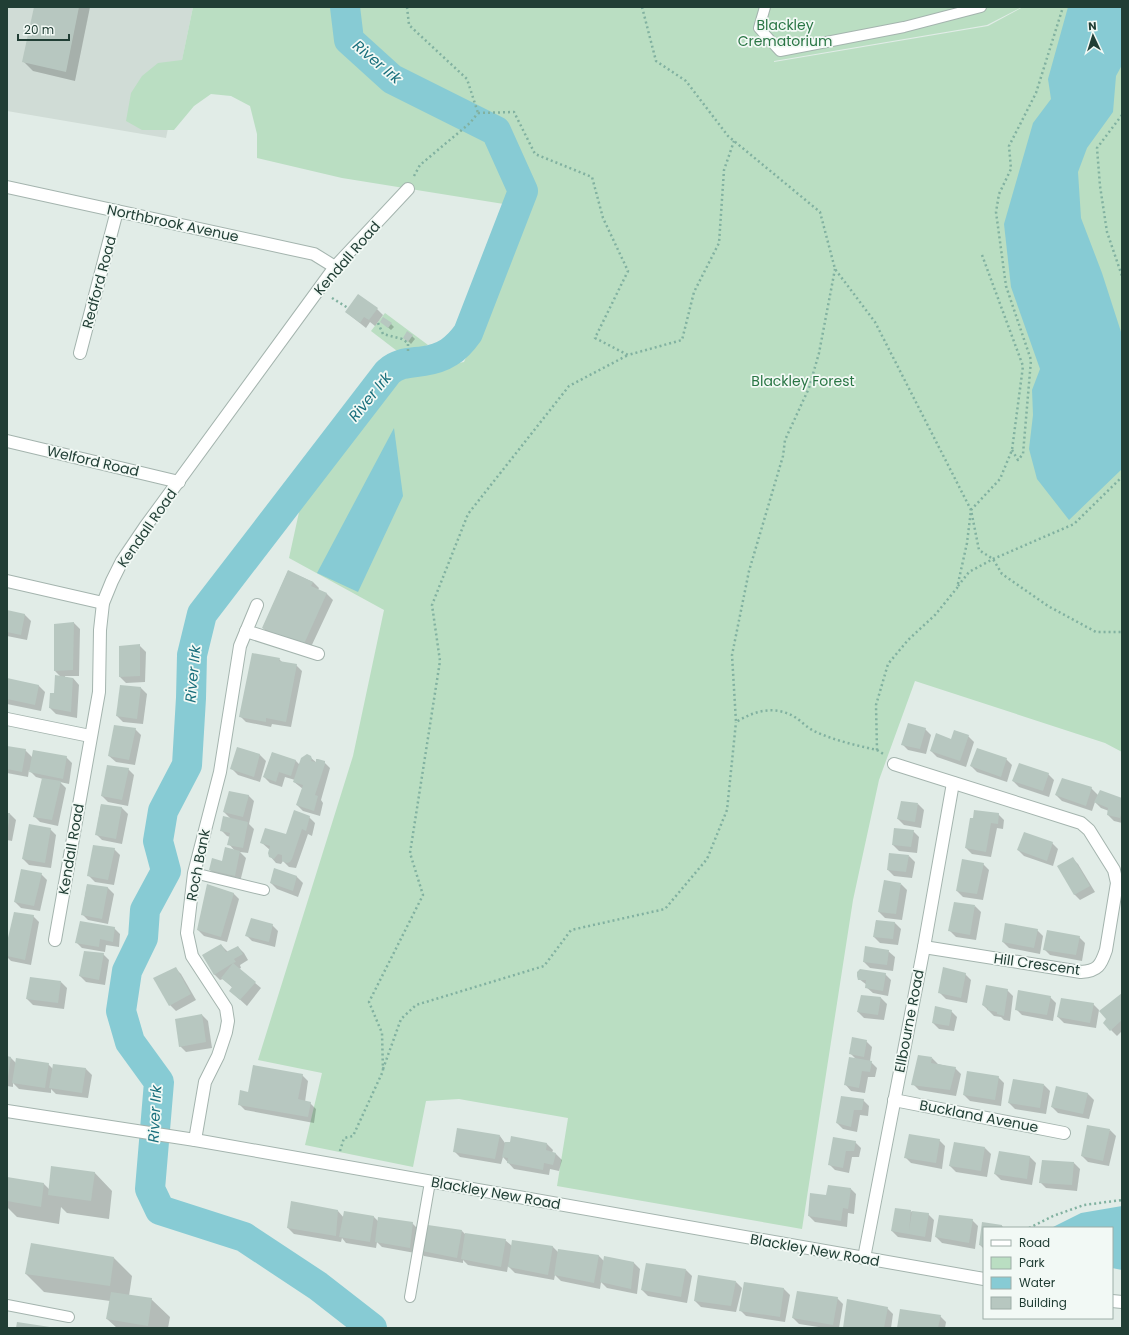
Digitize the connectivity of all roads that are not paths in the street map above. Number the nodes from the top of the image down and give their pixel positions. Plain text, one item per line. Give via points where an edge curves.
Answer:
1 (766, 7) edge
2 (981, 7) edge
3 (7, 187) edge
4 (408, 189) road end
5 (117, 211) junction
6 (335, 268) junction
7 (80, 353) dead end
8 (7, 441) edge
9 (179, 482) junction
10 (7, 581) edge
11 (104, 603) junction
12 (257, 605) dead end
13 (246, 631) junction
14 (318, 654) dead end
15 (7, 719) edge
16 (90, 736) junction
17 (894, 764) dead end
18 (953, 783) junction
19 (194, 873) junction
20 (264, 890) dead end
21 (55, 940) dead end
22 (924, 947) junction
23 (894, 1100) junction
24 (7, 1111) edge
25 (1064, 1133) dead end
26 (195, 1140) junction
27 (430, 1182) junction
28 (864, 1258) junction
29 (983, 1279) edge
30 (410, 1297) dead end
31 (7, 1305) edge
32 (69, 1316) dead end

1 - 2 lane via 758,28 780,52 904,27
3 - 5 street, Northbrook Avenue
4 - 6 street, Kendall Road
5 - 6 street, Northbrook Avenue via 314,254
5 - 7 street, Redford Road
6 - 9 street, Kendall Road
8 - 9 street, Welford Road
9 - 11 street, Kendall Road via 122,561
10 - 11 street
11 - 16 street, Kendall Road via 100,630 99,692
12 - 13 street, Roch Bank
13 - 14 street
13 - 19 street, Roch Bank via 240,646 220,772
15 - 16 street
16 - 21 street, Kendall Road
17 - 18 street, Hill Crescent
18 - 22 street, Ellbourne Road
18 - 22 street, Hill Crescent via 1081,823 1089,830 1114,870 1117,883 1106,950 1098,966 1091,971 1081,972
19 - 20 lane
19 - 26 street, Roch Bank via 187,933 192,956 226,1008 228,1021 218,1056 205,1082
22 - 23 street, Ellbourne Road
23 - 25 street, Buckland Avenue
23 - 28 street, Ellbourne Road
24 - 26 street, Blackley New Road
26 - 27 street, Blackley New Road
27 - 28 street, Blackley New Road
27 - 30 lane
28 - 29 street, Blackley New Road
31 - 32 lane

